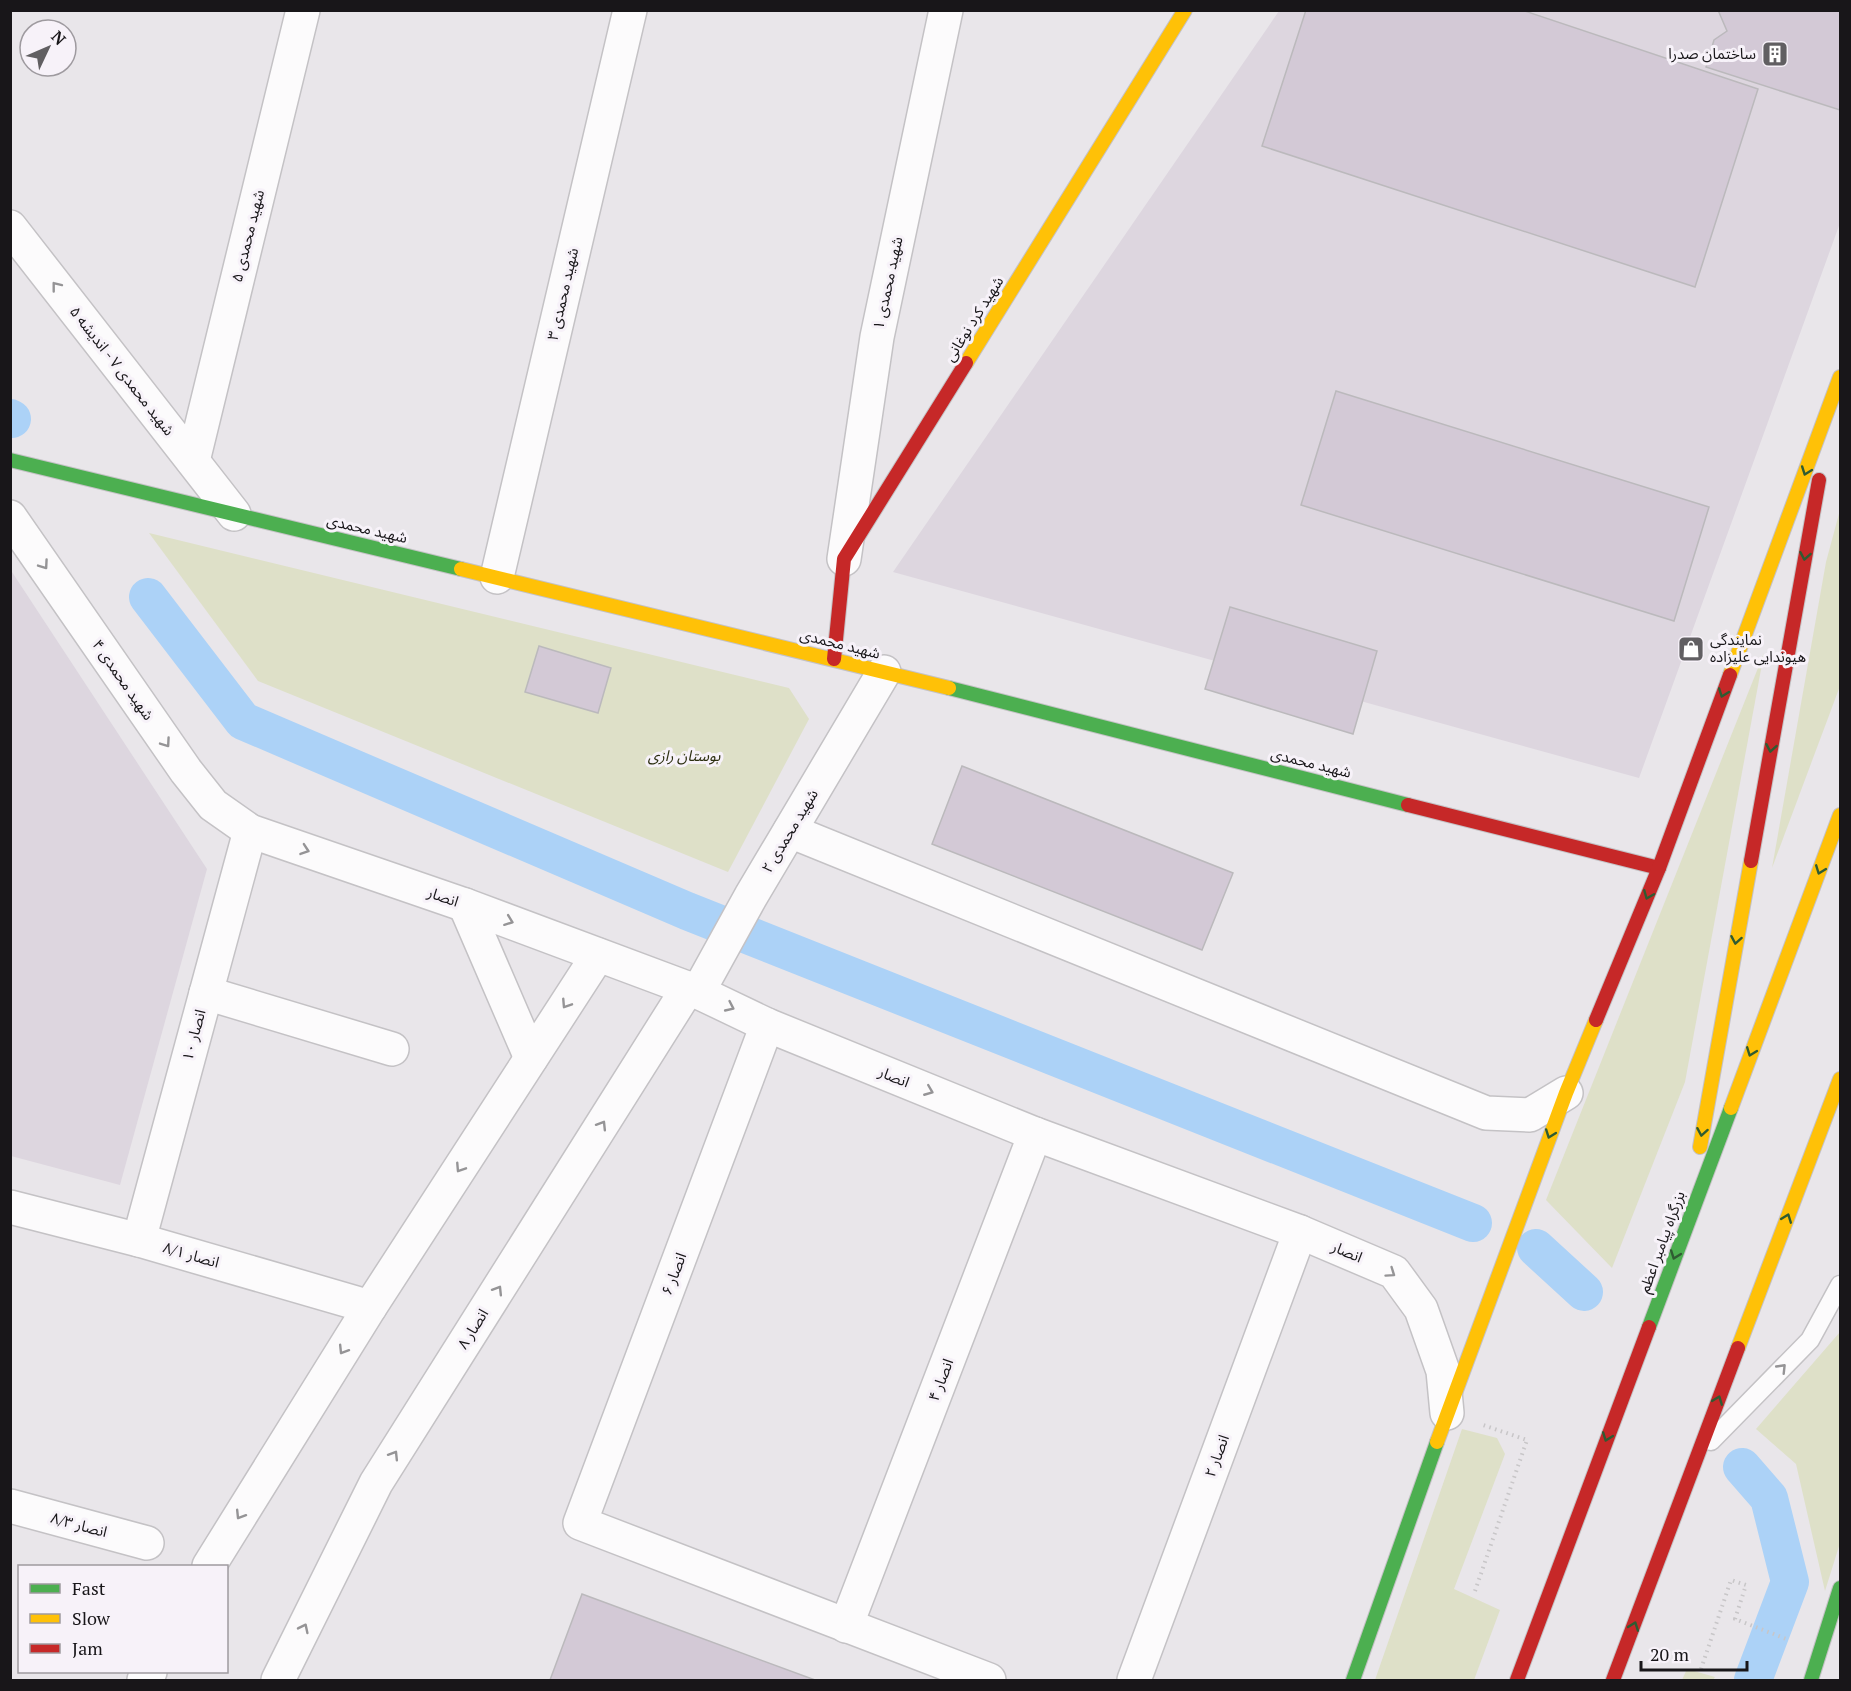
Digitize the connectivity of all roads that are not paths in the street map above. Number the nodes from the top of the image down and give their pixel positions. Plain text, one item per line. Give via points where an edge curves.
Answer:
1 (303, 10) edge
2 (630, 10) edge
3 (946, 10) edge
4 (1185, 10) edge
5 (10, 227) edge
6 (1840, 377) edge
7 (1834, 395) junction
8 (10, 460) edge
9 (193, 461) junction
10 (234, 514) junction
11 (10, 517) edge
12 (844, 559) junction
13 (497, 577) junction
14 (834, 659) junction
15 (884, 672) junction
16 (1840, 815) edge
17 (250, 831) junction
18 (790, 831) junction
19 (1659, 868) junction
20 (465, 905) junction
21 (598, 955) junction
22 (693, 990) junction
23 (206, 993) junction
24 (768, 1025) junction
25 (392, 1049) dead end
26 (531, 1058) junction
27 (1840, 1079) edge
28 (1566, 1093) junction
29 (1035, 1134) junction
30 (10, 1207) edge
31 (1685, 1227) junction
32 (1300, 1232) junction
33 (138, 1240) junction
34 (1840, 1285) edge
35 (370, 1307) junction
36 (1447, 1413) junction
37 (1697, 1455) junction
38 (10, 1506) edge
39 (147, 1543) dead end
40 (210, 1565) edge
41 (1840, 1588) edge
42 (846, 1626) junction
43 (278, 1680) edge
44 (989, 1680) edge
45 (1134, 1680) edge
46 (1353, 1680) edge
47 (1517, 1680) edge
48 (1613, 1680) edge
49 (1811, 1680) edge

1 - 9 street, شهید محمدی ۵
2 - 13 street, شهید محمدی ۳
3 - 12 street, شهید محمدی ۱ via 877,337
4 - 12 main road, شهید کرد نوغانی
9 -> 5 street, شهید محمدی ۷ - اندیشه ۵
6 - 7 main road
7 -> 19 main road
7 -> 31 main road
8 - 10 main road, شهید محمدی
9 - 10 street, شهید محمدی ۷ - اندیشه ۵
10 - 13 main road, شهید محمدی
11 -> 17 street, شهید محمدی ۴ via 186,771 213,805
12 - 14 main road, شهید کرد نوغانی
13 - 14 main road, شهید محمدی
14 - 15 main road, شهید محمدی
15 - 18 street, شهید محمدی ۲
15 - 19 main road, شهید محمدی
16 -> 31 main road, بزرگراه پیامبر اعظم
17 -> 20 street, انصار
17 - 23 street, انصار ۱۰
18 - 22 street, شهید محمدی ۲ via 719,954
18 - 28 street via 1486,1113 1530,1115
19 -> 28 main road
20 -> 21 street, انصار
20 - 26 street
21 - 22 street, انصار
21 -> 26 street
22 -> 24 street, انصار
43 -> 22 street, انصار ۸ via 376,1483
23 - 25 street
23 - 33 street, انصار ۱۰
24 -> 29 street, انصار
24 - 42 street, انصار ۶ via 580,1523
26 -> 35 street
37 -> 27 main road
28 -> 36 main road
29 - 32 street, انصار
29 - 42 street, انصار ۴
30 - 33 street, انصار ۸/۱
31 -> 47 main road, بزرگراه پیامبر اعظم
32 -> 36 street, انصار via 1394,1272 1421,1309 1443,1371
32 - 45 street, انصار ۲
33 - 35 street, انصار ۸/۱
37 -> 34 lane via 1810,1340
35 -> 40 street
36 - 46 main road
48 -> 37 main road
38 - 39 street, انصار ۸/۳
41 - 49 main road
42 - 44 street

